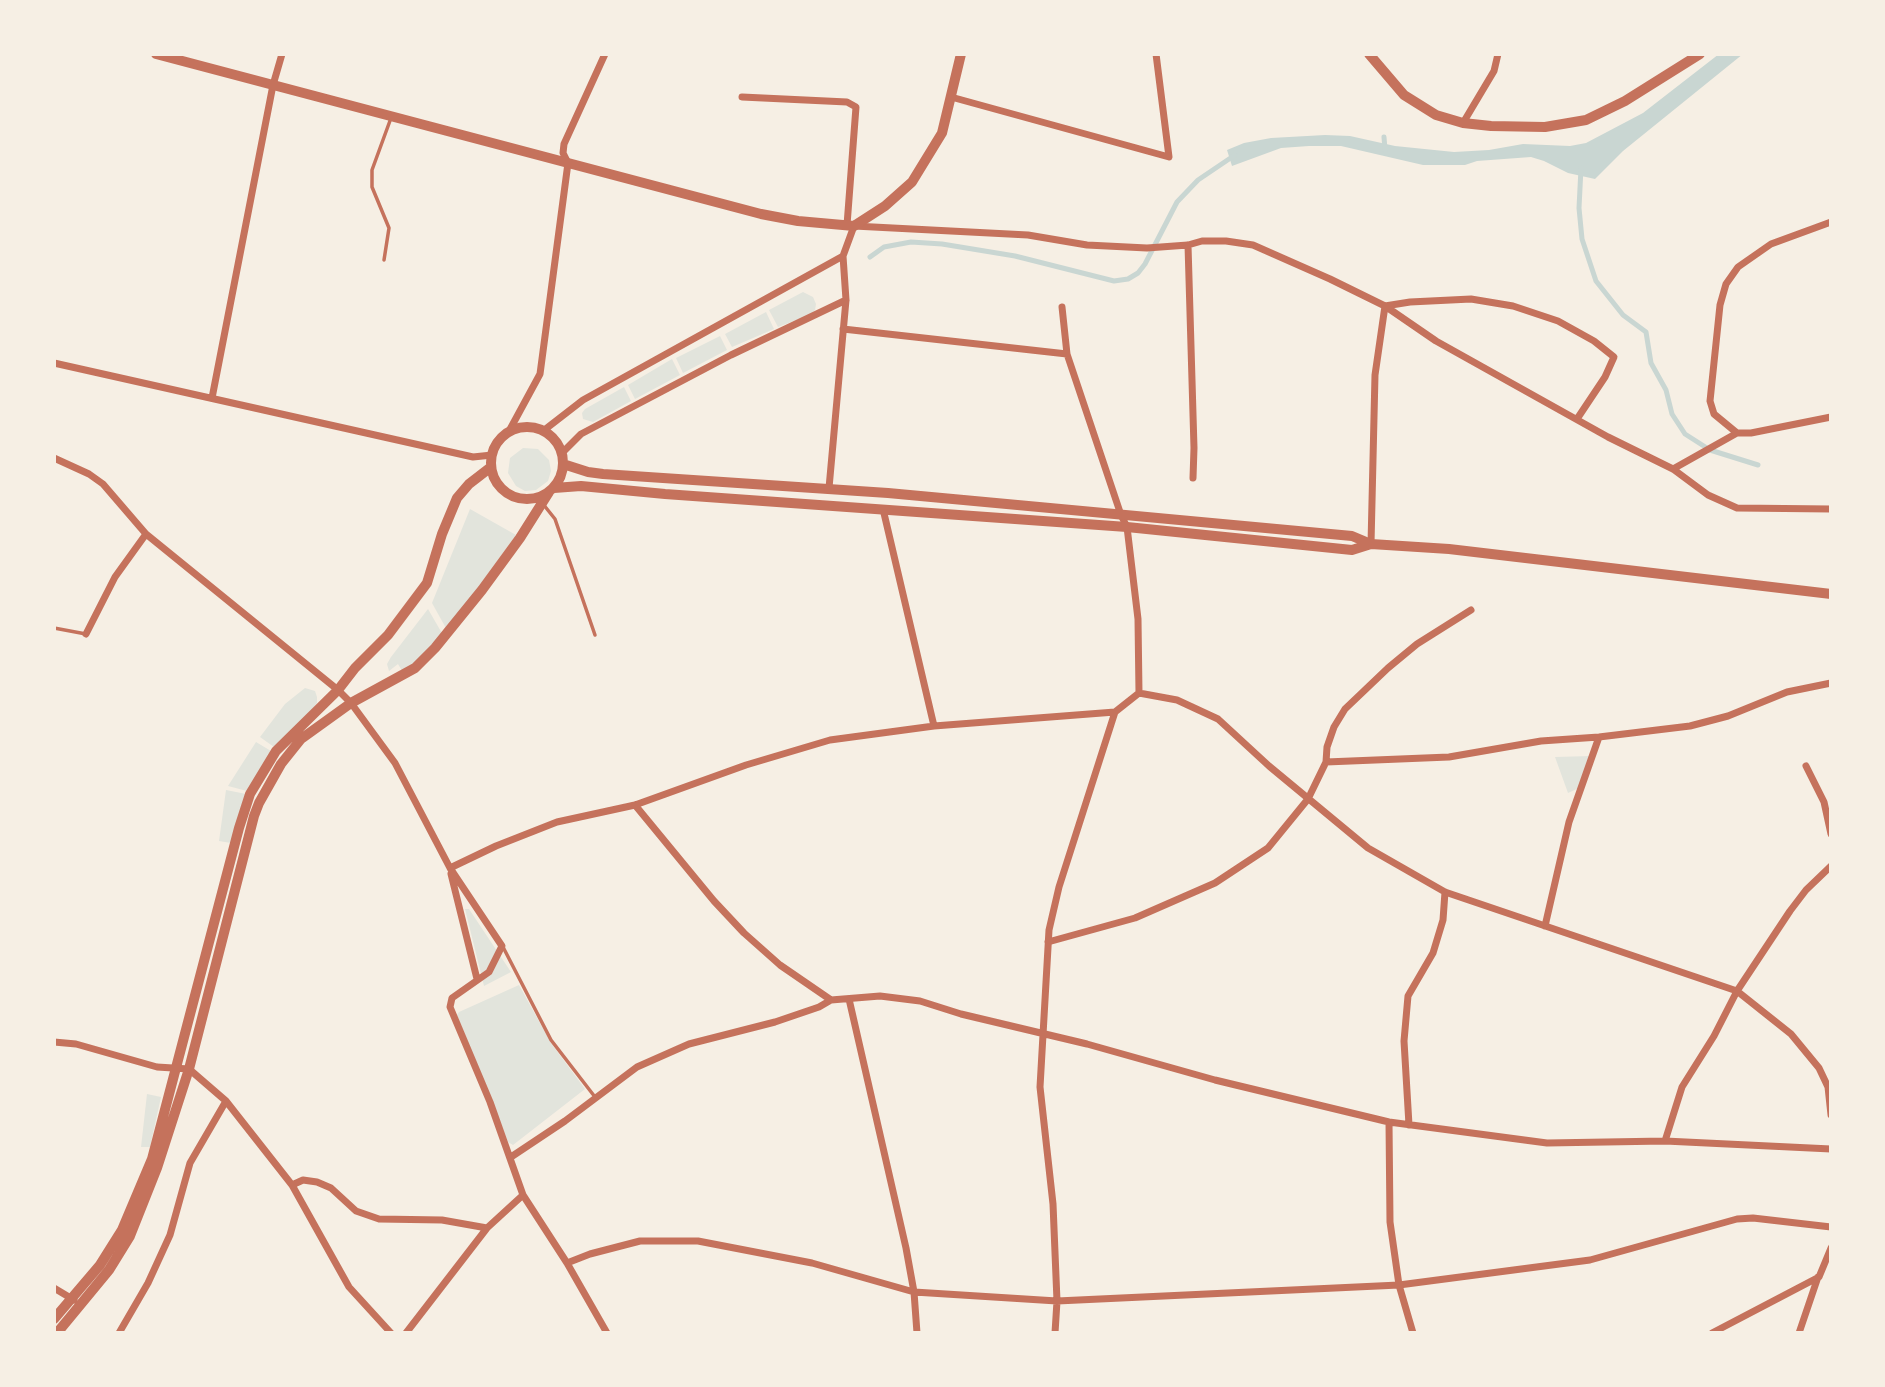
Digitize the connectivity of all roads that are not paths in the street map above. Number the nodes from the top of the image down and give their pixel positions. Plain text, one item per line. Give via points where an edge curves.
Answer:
1 (156, 54) edge
2 (282, 54) edge
3 (606, 54) edge
4 (961, 54) edge
5 (1156, 54) edge
6 (1368, 54) edge
7 (1498, 54) edge
8 (1700, 54) edge
9 (274, 85) junction
10 (742, 97) dead end
11 (951, 97) junction
12 (391, 116) junction
13 (1462, 123) junction
14 (568, 163) junction
15 (1831, 222) edge
16 (850, 225) junction
17 (1188, 245) junction
18 (843, 256) junction
19 (384, 260) dead end
20 (845, 300) junction
21 (1384, 306) junction
22 (1062, 307) dead end
23 (843, 329) junction
24 (1067, 355) junction
25 (54, 363) edge
26 (212, 398) junction
27 (1831, 417) edge
28 (1577, 419) junction
29 (543, 431) junction
30 (508, 433) junction
31 (1737, 433) junction
32 (492, 455) junction
33 (54, 458) edge
34 (563, 458) junction
35 (491, 467) junction
36 (1673, 470) junction
37 (1193, 478) dead end
38 (829, 488) junction
39 (551, 490) junction
40 (542, 503) junction
41 (883, 509) junction
42 (1831, 509) edge
43 (1121, 515) junction
44 (1127, 527) junction
45 (146, 534) junction
46 (1371, 544) junction
47 (1831, 594) edge
48 (1471, 610) dead end
49 (54, 628) edge
50 (86, 634) joint
51 (596, 635) dead end
52 (1831, 683) edge
53 (338, 690) junction
54 (1139, 693) junction
55 (351, 703) junction
56 (1115, 712) junction
57 (934, 726) junction
58 (1599, 737) junction
59 (1326, 762) junction
60 (1806, 766) dead end
61 (1308, 799) junction
62 (635, 805) junction
63 (1831, 834) edge
64 (1831, 866) edge
65 (450, 868) junction
66 (1445, 892) junction
67 (1545, 926) junction
68 (1048, 942) junction
69 (502, 946) junction
70 (477, 979) junction
71 (1737, 991) junction
72 (849, 999) junction
73 (831, 1000) junction
74 (1044, 1036) junction
75 (54, 1042) edge
76 (175, 1067) junction
77 (189, 1069) junction
78 (596, 1097) junction
79 (226, 1101) junction
80 (1831, 1115) edge
81 (1389, 1122) junction
82 (1409, 1125) junction
83 (1665, 1141) junction
84 (1831, 1149) edge
85 (511, 1157) junction
86 (292, 1185) junction
87 (523, 1195) junction
88 (1831, 1227) edge
89 (487, 1228) junction
90 (1831, 1248) edge
91 (568, 1263) junction
92 (1819, 1277) junction
93 (1399, 1285) junction
94 (54, 1288) edge
95 (914, 1292) junction
96 (1057, 1301) junction
97 (76, 1302) junction
98 (57, 1326) edge
99 (119, 1333) edge
100 (391, 1333) edge
101 (406, 1333) edge
102 (607, 1333) edge
103 (917, 1333) edge
104 (1055, 1333) edge
105 (1413, 1333) edge
106 (1712, 1333) edge
107 (1799, 1333) edge

1 - 9 street
2 - 9 street
3 - 14 street via 564,144
4 - 11 street
5 - 11 street via 1169,158
6 - 13 street via 1405,95 1436,115
7 - 13 street via 1494,71
8 - 13 street via 1625,102 1586,120 1545,127
9 - 12 street
9 - 26 street
10 - 16 street via 847,102 856,107
11 - 16 street via 942,133 912,182 885,206
12 - 14 street
12 - 19 lane via 372,170 372,187 389,228
14 - 16 street via 761,214
14 - 30 street via 540,374
15 - 31 street via 1771,244 1738,267 1726,284 1710,401 1714,414
16 - 17 street via 1028,235 1087,245
16 - 18 street
17 - 21 street via 1202,241 1253,245
17 - 37 street
18 - 20 street
18 - 29 street via 583,400
20 - 23 street
20 - 34 street via 581,434
21 - 28 street via 1436,341
21 - 28 street via 1471,299 1502,304 1558,321 1594,341 1614,357
21 - 46 street via 1375,375
22 - 24 street
23 - 24 street
23 - 38 street
24 - 43 street
25 - 26 street
26 - 32 street via 474,457
27 - 31 street
28 - 36 street
29 - 30 street via 531,427
29 - 34 street
30 - 32 street
31 - 36 street
32 - 35 street
33 - 45 street via 103,484
34 - 38 street via 588,472 603,474
34 - 39 street via 559,481
35 - 39 street via 498,484 512,496 531,499
35 - 53 street via 457,498 427,583
36 - 42 street via 1707,495 1737,508
38 - 43 street
39 - 40 street
39 - 41 street via 581,486
40 - 51 lane via 555,519
40 - 55 street via 435,648 415,668
41 - 44 street
41 - 57 street
43 - 44 street
43 - 46 street via 1352,536
44 - 46 street via 1352,550
44 - 54 street via 1138,620
45 - 50 street via 115,577
45 - 53 street
46 - 47 street via 1450,548
48 - 59 street via 1417,645 1345,709 1334,727
49 - 50 lane
52 - 58 street via 1787,692 1690,726
53 - 55 street
53 - 76 street via 276,751 250,794
54 - 56 street
54 - 61 street via 1177,700 1218,719
55 - 65 street via 396,763
55 - 77 street via 301,739 259,803
56 - 57 street
56 - 68 street via 1059,887
57 - 62 street via 810,745
58 - 59 street via 1541,741 1450,757
58 - 67 street via 1569,822
59 - 61 street
60 - 63 street via 1824,802
61 - 66 street via 1368,848
61 - 68 street via 1268,848 1215,883 1135,918
62 - 65 street via 556,822
62 - 73 street via 744,933
64 - 71 street via 1798,901
65 - 69 street
65 - 70 street
66 - 67 street
66 - 82 street via 1433,953 1408,996 1404,1041
67 - 71 street
68 - 74 street
69 - 70 street via 489,972
69 - 78 lane via 551,1040
70 - 85 street via 452,998 450,1007
71 - 80 street via 1791,1034 1819,1068 1828,1087
71 - 83 street via 1682,1087
72 - 73 street
72 - 74 street via 880,996 919,1001
72 - 95 street
73 - 78 street via 775,1022 689,1044 637,1067
74 - 81 street
74 - 96 street via 1040,1087 1053,1204
75 - 76 street via 157,1067
76 - 77 street
76 - 97 street via 152,1159 122,1230
77 - 79 street
77 - 97 street via 130,1236 109,1270
78 - 85 street
79 - 86 street
79 - 99 street via 190,1163 170,1235
81 - 82 street
81 - 93 street via 1390,1222
82 - 83 street via 1547,1143
83 - 84 street
85 - 87 street
86 - 89 street via 303,1180 317,1182 331,1188 356,1211 379,1220 442,1220
86 - 100 street via 349,1287
87 - 89 street
87 - 91 street
88 - 93 street via 1737,1220 1590,1260
89 - 101 street
90 - 92 street
91 - 95 street via 640,1241 698,1241 812,1263
91 - 102 street
92 - 106 street
92 - 107 street
93 - 96 street
93 - 105 street
94 - 97 street
95 - 96 street
95 - 103 street
96 - 104 street
97 - 98 street

